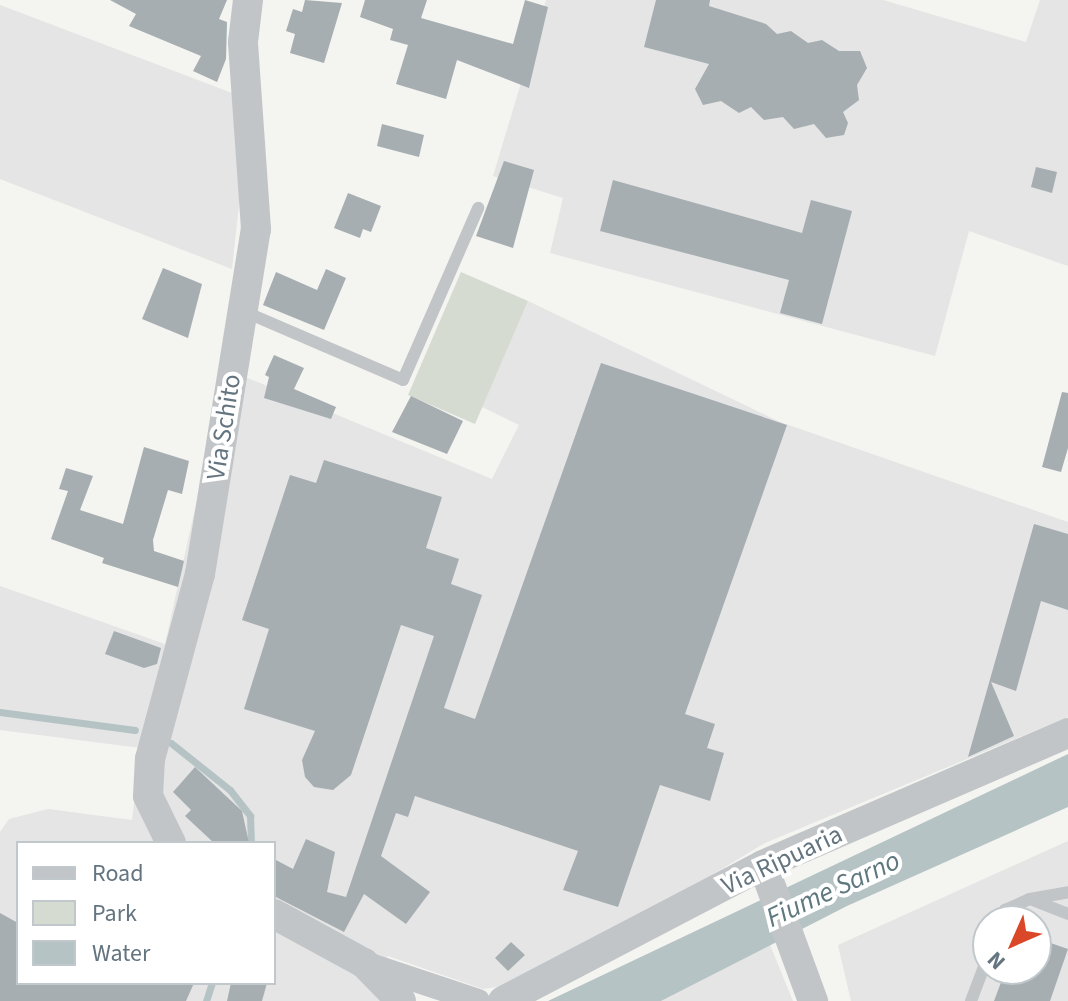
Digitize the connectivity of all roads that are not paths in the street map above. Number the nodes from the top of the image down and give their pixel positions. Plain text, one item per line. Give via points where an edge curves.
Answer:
1 (248, 0) edge
2 (478, 208) dead end
3 (243, 311) junction
4 (1068, 733) edge
5 (170, 841) edge
6 (763, 865) junction
7 (1068, 892) edge
8 (1030, 899) junction
9 (1016, 905) edge
10 (1068, 914) edge
11 (276, 915) edge
12 (364, 963) junction
13 (507, 999) edge
14 (401, 1001) edge
15 (478, 1001) edge
16 (813, 1001) edge

1 - 3 street, Via Schito via 243,42 256,229
2 - 3 lane via 403,380
3 - 5 street, Via Schito via 200,574 150,759 148,796
4 - 6 street, Via Ripuaria
6 - 13 street, Via Ripuaria
6 - 16 street
7 - 8 lane
8 - 9 lane
8 - 10 lane
11 - 12 street
12 - 14 street
12 - 15 street
13 - 15 street

